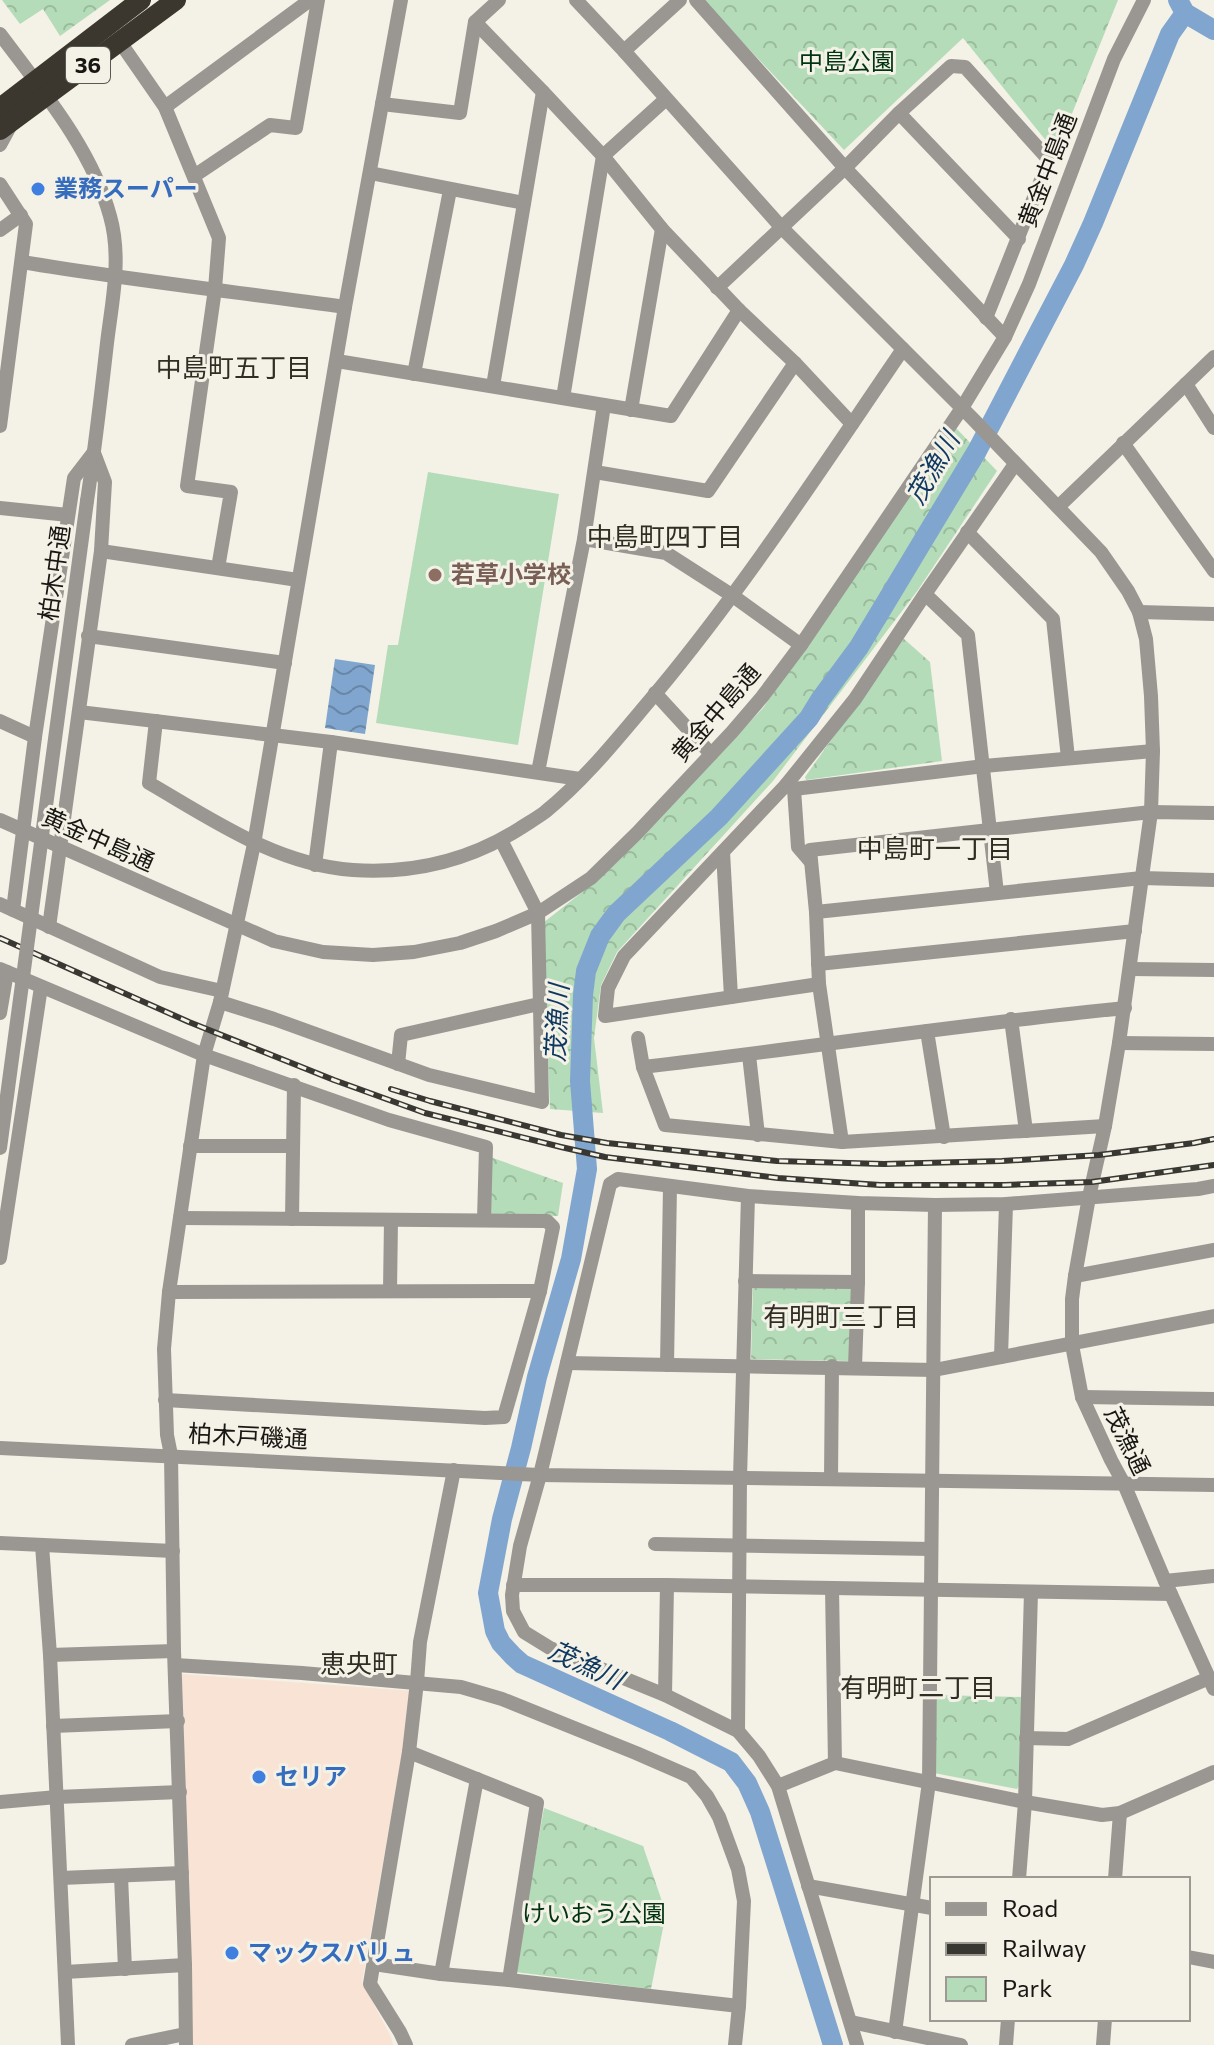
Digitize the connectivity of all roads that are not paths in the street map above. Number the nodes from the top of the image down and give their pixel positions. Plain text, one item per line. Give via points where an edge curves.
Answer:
1 (141, 0) edge
2 (176, 0) edge
3 (310, 0) edge
4 (318, 0) edge
5 (401, 0) edge
6 (499, 0) edge
7 (576, 0) edge
8 (680, 0) edge
9 (696, 0) edge
10 (1144, 0) edge
11 (475, 22) junction
12 (0, 34) edge
13 (120, 42) junction
14 (624, 51) junction
15 (41, 88) junction
16 (543, 92) junction
17 (666, 99) junction
18 (382, 104) junction
19 (165, 107) junction
20 (899, 113) junction
21 (5, 119) edge
22 (0, 145) edge
23 (603, 156) junction
24 (845, 168) junction
25 (370, 173) junction
26 (194, 176) junction
27 (0, 184) edge
28 (450, 190) junction
29 (524, 203) junction
30 (21, 215) junction
31 (782, 228) junction
32 (662, 229) junction
33 (0, 230) edge
34 (1019, 239) junction
35 (22, 262) junction
36 (116, 278) junction
37 (717, 288) junction
38 (215, 289) junction
39 (345, 307) junction
40 (739, 310) junction
41 (14, 311) junction
42 (986, 318) junction
43 (0, 321) edge
44 (1005, 337) junction
45 (903, 349) junction
46 (1214, 357) edge
47 (337, 361) junction
48 (795, 363) junction
49 (414, 374) junction
50 (1186, 384) junction
51 (493, 386) junction
52 (563, 398) junction
53 (604, 405) junction
54 (631, 410) junction
55 (967, 413) junction
56 (852, 424) junction
57 (0, 426) edge
58 (1214, 428) edge
59 (1123, 443) junction
60 (94, 452) junction
61 (1015, 464) junction
62 (595, 472) junction
63 (1058, 507) junction
64 (0, 508) edge
65 (68, 515) junction
66 (967, 532) junction
67 (584, 539) junction
68 (101, 551) junction
69 (218, 568) junction
70 (1214, 571) edge
71 (298, 580) junction
72 (925, 594) junction
73 (733, 596) junction
74 (1139, 612) junction
75 (1214, 614) edge
76 (88, 636) junction
77 (801, 645) junction
78 (285, 663) junction
79 (655, 693) junction
80 (79, 712) junction
81 (0, 721) edge
82 (156, 721) junction
83 (272, 735) junction
84 (35, 737) junction
85 (331, 742) junction
86 (1153, 751) junction
87 (711, 754) junction
88 (1068, 758) junction
89 (984, 766) junction
90 (538, 772) junction
91 (580, 779) junction
92 (790, 787) junction
93 (1151, 812) junction
94 (1214, 813) edge
95 (0, 820) edge
96 (990, 829) junction
97 (24, 831) junction
98 (501, 840) junction
99 (254, 844) junction
100 (61, 848) junction
101 (723, 852) junction
102 (811, 861) junction
103 (315, 865) junction
104 (1142, 878) junction
105 (1214, 880) edge
106 (997, 893) junction
107 (6, 907) edge
108 (816, 912) junction
109 (538, 913) junction
110 (236, 924) junction
111 (49, 927) junction
112 (1135, 931) junction
113 (818, 964) junction
114 (1131, 969) junction
115 (1214, 970) edge
116 (3, 971) edge
117 (819, 984) junction
118 (41, 987) junction
119 (221, 996) junction
120 (731, 997) junction
121 (539, 1004) junction
122 (1125, 1008) junction
123 (0, 1013) edge
124 (1011, 1019) junction
125 (927, 1031) junction
126 (638, 1038) dead end
127 (1119, 1043) junction
128 (1214, 1044) edge
129 (828, 1045) junction
130 (204, 1055) junction
131 (749, 1055) junction
132 (398, 1064) junction
133 (643, 1067) junction
134 (294, 1085) junction
135 (1105, 1126) junction
136 (1026, 1131) junction
137 (758, 1135) junction
138 (944, 1137) junction
139 (842, 1142) junction
140 (190, 1146) junction
141 (293, 1146) junction
142 (0, 1148) edge
143 (670, 1186) junction
144 (1214, 1186) edge
145 (748, 1196) junction
146 (1089, 1197) junction
147 (858, 1203) junction
148 (1006, 1204) junction
149 (935, 1205) junction
150 (180, 1218) junction
151 (292, 1219) junction
152 (391, 1220) junction
153 (484, 1220) junction
154 (1214, 1250) edge
155 (0, 1258) edge
156 (1075, 1276) junction
157 (745, 1281) junction
158 (858, 1282) junction
159 (390, 1291) junction
160 (540, 1291) junction
161 (169, 1292) junction
162 (1214, 1316) edge
163 (1072, 1345) junction
164 (1001, 1357) junction
165 (567, 1363) junction
166 (667, 1365) junction
167 (743, 1365) junction
168 (832, 1366) junction
169 (855, 1367) junction
170 (934, 1370) junction
171 (1082, 1397) junction
172 (1214, 1399) edge
173 (165, 1400) junction
174 (0, 1448) edge
175 (171, 1455) junction
176 (454, 1470) junction
177 (535, 1475) junction
178 (740, 1478) junction
179 (831, 1479) junction
180 (932, 1481) junction
181 (1124, 1484) junction
182 (1214, 1485) edge
183 (0, 1543) edge
184 (655, 1544) dead end
185 (42, 1545) junction
186 (740, 1545) junction
187 (931, 1549) junction
188 (173, 1551) junction
189 (1214, 1576) edge
190 (513, 1585) junction
191 (667, 1585) junction
192 (739, 1587) junction
193 (832, 1588) junction
194 (1168, 1588) junction
195 (931, 1590) junction
196 (1031, 1592) junction
197 (50, 1655) junction
198 (174, 1658) junction
199 (417, 1682) junction
200 (1212, 1683) edge
201 (665, 1695) junction
202 (178, 1721) junction
203 (53, 1726) junction
204 (738, 1731) junction
205 (1026, 1738) junction
206 (409, 1752) junction
207 (835, 1763) junction
208 (1214, 1772) edge
209 (477, 1779) junction
210 (929, 1782) junction
211 (778, 1786) junction
212 (180, 1792) junction
213 (57, 1797) junction
214 (0, 1802) edge
215 (1025, 1802) junction
216 (1120, 1813) junction
217 (182, 1873) junction
218 (121, 1876) junction
219 (1019, 1877) edge
220 (1115, 1877) edge
221 (61, 1878) junction
222 (808, 1886) junction
223 (912, 1905) junction
224 (930, 1908) edge
225 (1190, 1957) edge
226 (1214, 1962) edge
227 (374, 1964) junction
228 (185, 1965) junction
229 (125, 1969) junction
230 (65, 1972) junction
231 (441, 1974) junction
232 (509, 1980) junction
233 (739, 2006) junction
234 (1008, 2021) edge
235 (1105, 2021) edge
236 (851, 2022) junction
237 (895, 2032) junction
238 (185, 2040) edge
239 (68, 2045) edge
240 (132, 2045) edge
241 (406, 2045) edge
242 (735, 2045) edge
243 (857, 2045) edge
244 (961, 2045) edge
245 (1006, 2045) edge
246 (1103, 2045) edge

1 - 15 highway, 36
2 - 13 highway, 36
3 - 19 street
4 - 26 street via 296,128 270,125
5 - 18 street
6 - 11 street
7 - 14 street, 茂漁通
8 - 14 street
9 - 24 street
10 - 44 street, 黄金中島通 via 1114,59
11 - 16 street
11 - 18 street via 460,113
12 - 15 street, 柏木中通
13 - 15 highway, 36
13 - 19 street
14 - 17 street, 茂漁通
15 - 21 highway, 36
15 - 36 street, 柏木中通 via 87,159 103,195 114,232
16 - 23 street
16 - 29 street
17 - 23 street
17 - 31 street, 茂漁通
18 - 25 street
19 - 26 street
20 - 24 street
20 - 34 street
20 - 34 street via 951,66 965,67 1049,160
21 - 22 street
23 - 32 street
23 - 52 street
24 - 31 street
24 - 42 street
25 - 28 street
25 - 39 street
26 - 38 street via 219,238
27 - 30 street
28 - 29 street
28 - 49 street
29 - 51 street
30 - 33 street
30 - 35 street via 26,224
31 - 37 street
31 - 45 street, 茂漁通
32 - 37 street
32 - 54 street
34 - 42 street
35 - 36 street
35 - 41 street
36 - 38 street
36 - 60 street, 柏木中通
37 - 40 street
38 - 39 street
38 - 69 street via 187,486 231,492
39 - 47 street
40 - 48 street
40 - 54 street via 671,416
41 - 43 street
41 - 57 street
42 - 44 street
44 - 55 street, 黄金中島通
45 - 55 street, 茂漁通
45 - 56 street
46 - 50 street
47 - 49 street
47 - 71 street
48 - 56 street
48 - 62 street via 708,491
49 - 51 street
50 - 58 street
50 - 59 street
51 - 52 street
52 - 53 street
53 - 54 street
53 - 62 street
55 - 61 street, 茂漁通
55 - 77 street, 黄金中島通
56 - 73 street
59 - 63 street
59 - 70 street
60 - 65 street via 74,478
60 - 68 street via 105,482
60 - 142 street, 柏木中通, bridge
61 - 63 street, 茂漁通
61 - 66 street
62 - 67 street
63 - 74 street, 茂漁通 via 1101,552
64 - 65 street
65 - 84 street
66 - 72 street
66 - 88 street via 1053,619
67 - 73 street via 666,553
67 - 90 street
68 - 69 street
68 - 76 street
69 - 71 street
71 - 78 street
72 - 89 street via 968,635
72 - 92 street
73 - 77 street
73 - 79 street
74 - 75 street
74 - 86 street, 茂漁通 via 1148,654
76 - 78 street
76 - 80 street
77 - 87 street, 黄金中島通
78 - 83 street
79 - 87 street
79 - 91 street
80 - 82 street
80 - 100 street
81 - 84 street
82 - 83 street
82 - 99 street via 149,783
83 - 85 street
83 - 99 street
84 - 97 street
85 - 90 street
85 - 103 street
86 - 88 street
86 - 93 street, 茂漁通
87 - 109 street, 黄金中島通 via 591,878
88 - 89 street
89 - 92 street
89 - 96 street
90 - 91 street
91 - 98 street via 544,813
92 - 101 street
92 - 102 street via 798,847
93 - 94 street
93 - 96 street
93 - 104 street, 茂漁通
95 - 97 street, 黄金中島通
96 - 102 street via 810,850
96 - 106 street
97 - 100 street, 黄金中島通
97 - 107 street
98 - 103 street via 460,859 421,867 385,871
98 - 109 street
99 - 103 street
99 - 110 street
100 - 110 street, 黄金中島通
100 - 111 street
101 - 120 street
101 - 120 street via 624,956 608,988 605,1016
102 - 108 street
104 - 105 street
104 - 106 street
104 - 112 street, 茂漁通
106 - 108 street
107 - 111 street
108 - 113 street
109 - 110 street, 黄金中島通 via 460,943 373,955 323,952 274,941
109 - 121 street
110 - 119 street
111 - 119 street via 160,977
112 - 113 street
112 - 114 street, 茂漁通
113 - 117 street
114 - 115 street
114 - 122 street, 茂漁通
116 - 118 street
116 - 123 street
117 - 120 street
117 - 129 street
118 - 130 street
118 - 155 street
119 - 130 street
119 - 132 street
121 - 132 street via 401,1035
121 - 132 street via 542,1102
122 - 124 street
122 - 127 street, 茂漁通
124 - 125 street
124 - 136 street
125 - 129 street
125 - 138 street
126 - 133 street
127 - 128 street
127 - 135 street, 茂漁通
129 - 131 street
129 - 139 street
130 - 134 street
130 - 140 street
131 - 133 street
131 - 137 street
133 - 137 street via 665,1125
134 - 141 street
134 - 153 street via 389,1120 486,1147
135 - 136 street
135 - 146 street, 茂漁通
136 - 138 street
137 - 139 street
138 - 139 street
140 - 141 street
140 - 150 street
141 - 151 street
143 - 145 street
143 - 165 street via 618,1179 610,1184
143 - 166 street
144 - 146 street
145 - 147 street
145 - 157 street
146 - 148 street
146 - 156 street, 茂漁通
147 - 149 street
147 - 158 street
148 - 149 street
148 - 164 street
149 - 170 street
150 - 151 street
150 - 161 street
151 - 152 street
152 - 153 street
152 - 159 street
153 - 160 street via 547,1221 553,1227
154 - 156 street
156 - 163 street, 茂漁通
157 - 158 street
157 - 167 street
158 - 169 street
159 - 160 street
159 - 161 street
160 - 173 street via 504,1417
161 - 173 street
162 - 163 street
163 - 164 street
163 - 171 street, 茂漁通
164 - 170 street
165 - 166 street
165 - 177 street
166 - 167 street
167 - 168 street
167 - 178 street
168 - 169 street
168 - 179 street
169 - 170 street
170 - 180 street
171 - 172 street
171 - 181 street, 茂漁通
173 - 175 street
174 - 175 street, 柏木戸磯通
175 - 176 street, 柏木戸磯通
175 - 188 street
176 - 177 street, 柏木戸磯通
176 - 199 street
177 - 178 street, 柏木戸磯通
177 - 190 street
178 - 179 street, 柏木戸磯通
178 - 186 street
179 - 180 street, 柏木戸磯通
180 - 181 street, 柏木戸磯通
180 - 187 street
181 - 182 street, 柏木戸磯通
181 - 194 street, 茂漁通
183 - 185 street
184 - 186 street
185 - 188 street
185 - 197 street
186 - 187 street
186 - 192 street
187 - 195 street
188 - 198 street
189 - 194 street
190 - 191 street
190 - 201 street via 513,1611 524,1632 550,1648
191 - 192 street
191 - 201 street
192 - 193 street
192 - 204 street
193 - 195 street
193 - 207 street
194 - 196 street
194 - 200 street, 茂漁通
195 - 196 street
195 - 210 street
196 - 205 street
197 - 198 street
197 - 203 street
198 - 199 street
198 - 202 street
199 - 206 street
199 - 233 street via 502,1699 691,1777 719,1817 738,1869 744,1901
200 - 205 street via 1068,1739
201 - 204 street
202 - 203 street
202 - 212 street
203 - 213 street
204 - 211 street
205 - 215 street
206 - 209 street
206 - 227 street
207 - 210 street
207 - 211 street
208 - 216 street
209 - 231 street
209 - 232 street via 537,1803
210 - 215 street
210 - 223 street
211 - 222 street
212 - 213 street
212 - 217 street
213 - 214 street
213 - 221 street
215 - 216 street via 1102,1815
215 - 219 street
216 - 220 street
217 - 218 street
217 - 228 street
218 - 221 street
218 - 229 street
221 - 230 street
222 - 223 street
222 - 236 street
223 - 224 street
223 - 237 street
225 - 226 street
227 - 231 street
227 - 241 street via 370,1984
228 - 229 street
228 - 238 street
229 - 230 street
230 - 239 street
231 - 232 street
232 - 233 street
233 - 242 street
234 - 245 street
235 - 246 street
236 - 237 street
236 - 243 street
237 - 244 street
238 - 240 street

